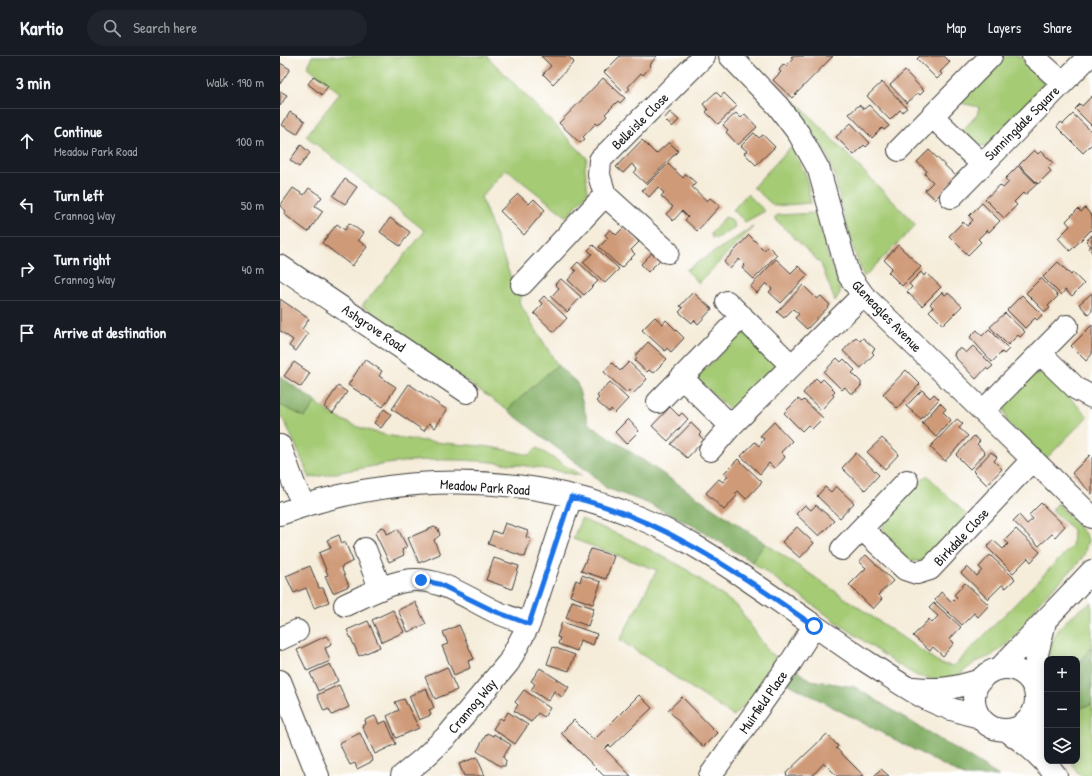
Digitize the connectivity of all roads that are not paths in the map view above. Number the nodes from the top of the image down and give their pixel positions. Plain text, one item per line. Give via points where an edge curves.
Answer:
1 (704, 56) edge
2 (991, 56) edge
3 (1034, 56) edge
4 (1089, 56) edge
5 (741, 60) edge
6 (1062, 82) junction
7 (932, 116) junction
8 (899, 150) dead end
9 (982, 164) junction
10 (606, 195) junction
11 (951, 197) dead end
12 (668, 252) dead end
13 (280, 266) edge
14 (522, 284) dead end
15 (863, 294) junction
16 (1066, 326) dead end
17 (1040, 353) junction
18 (791, 366) junction
19 (682, 378) junction
20 (467, 392) dead end
21 (1092, 397) edge
22 (658, 402) dead end
23 (984, 411) junction
24 (731, 426) junction
25 (280, 446) edge
26 (710, 450) dead end
27 (1033, 459) junction
28 (907, 481) dead end
29 (571, 497) junction
30 (304, 505) junction
31 (280, 514) edge
32 (1092, 517) edge
33 (862, 529) junction
34 (365, 549) dead end
35 (842, 549) dead end
36 (1092, 571) edge
37 (380, 588) junction
38 (345, 605) dead end
39 (1046, 619) junction
40 (529, 624) junction
41 (814, 626) junction
42 (999, 669) junction
43 (981, 680) junction
44 (280, 681) edge
45 (904, 686) junction
46 (1034, 698) junction
47 (980, 718) junction
48 (1006, 730) junction
49 (1050, 765) edge
50 (318, 776) edge
51 (402, 776) edge
52 (710, 776) edge

1 - 10 street, Belleisle Close via 600,160 599,175
2 - 7 street
3 - 6 street, Sunningdale Square
4 - 6 street, Sunningdale Square
5 - 15 street, Gleneagles Avenue via 799,134 819,170 848,274
6 - 9 street, Sunningdale Square
7 - 8 street
7 - 9 street, Sunningdale Square
9 - 11 street, Sunningdale Square
10 - 12 street, Belleisle Close
10 - 14 street
13 - 20 street, Ashgrove Road
15 - 18 street
15 - 23 street, Gleneagles Avenue
16 - 17 street
17 - 21 street via 1077,389
17 - 23 street
18 - 19 street via 734,309
18 - 24 street
19 - 22 street
19 - 24 street
23 - 27 street, Gleneagles Avenue
24 - 26 street
25 - 30 street
27 - 32 street, Gleneagles Avenue
27 - 33 street, Birkdale Close via 930,569 917,573 904,569
28 - 33 street
29 - 30 street, Meadow Park Road via 503,485 426,483 388,486
29 - 40 street, Crannog Way
29 - 41 street, Meadow Park Road via 602,505 653,524 704,552
30 - 31 street, Meadow Park Road
33 - 35 street
34 - 37 street
36 - 39 street
37 - 38 street
37 - 40 street via 406,580 439,584 494,611
39 - 42 street
39 - 46 street via 1036,658
40 - 51 street, Crannog Way via 509,662 479,699 448,735
41 - 45 street, Meadow Park Road
41 - 52 street, Muirfield Place
42 - 43 street via 988,673
42 - 46 street via 1020,672 1028,679
43 - 45 street, Meadow Park Road via 954,689 934,690
43 - 47 street via 974,697
44 - 50 street
45 - 47 street, Meadow Park Road via 930,701
46 - 48 street via 1023,725
46 - 49 street
47 - 48 street via 995,728
48 - 49 street

